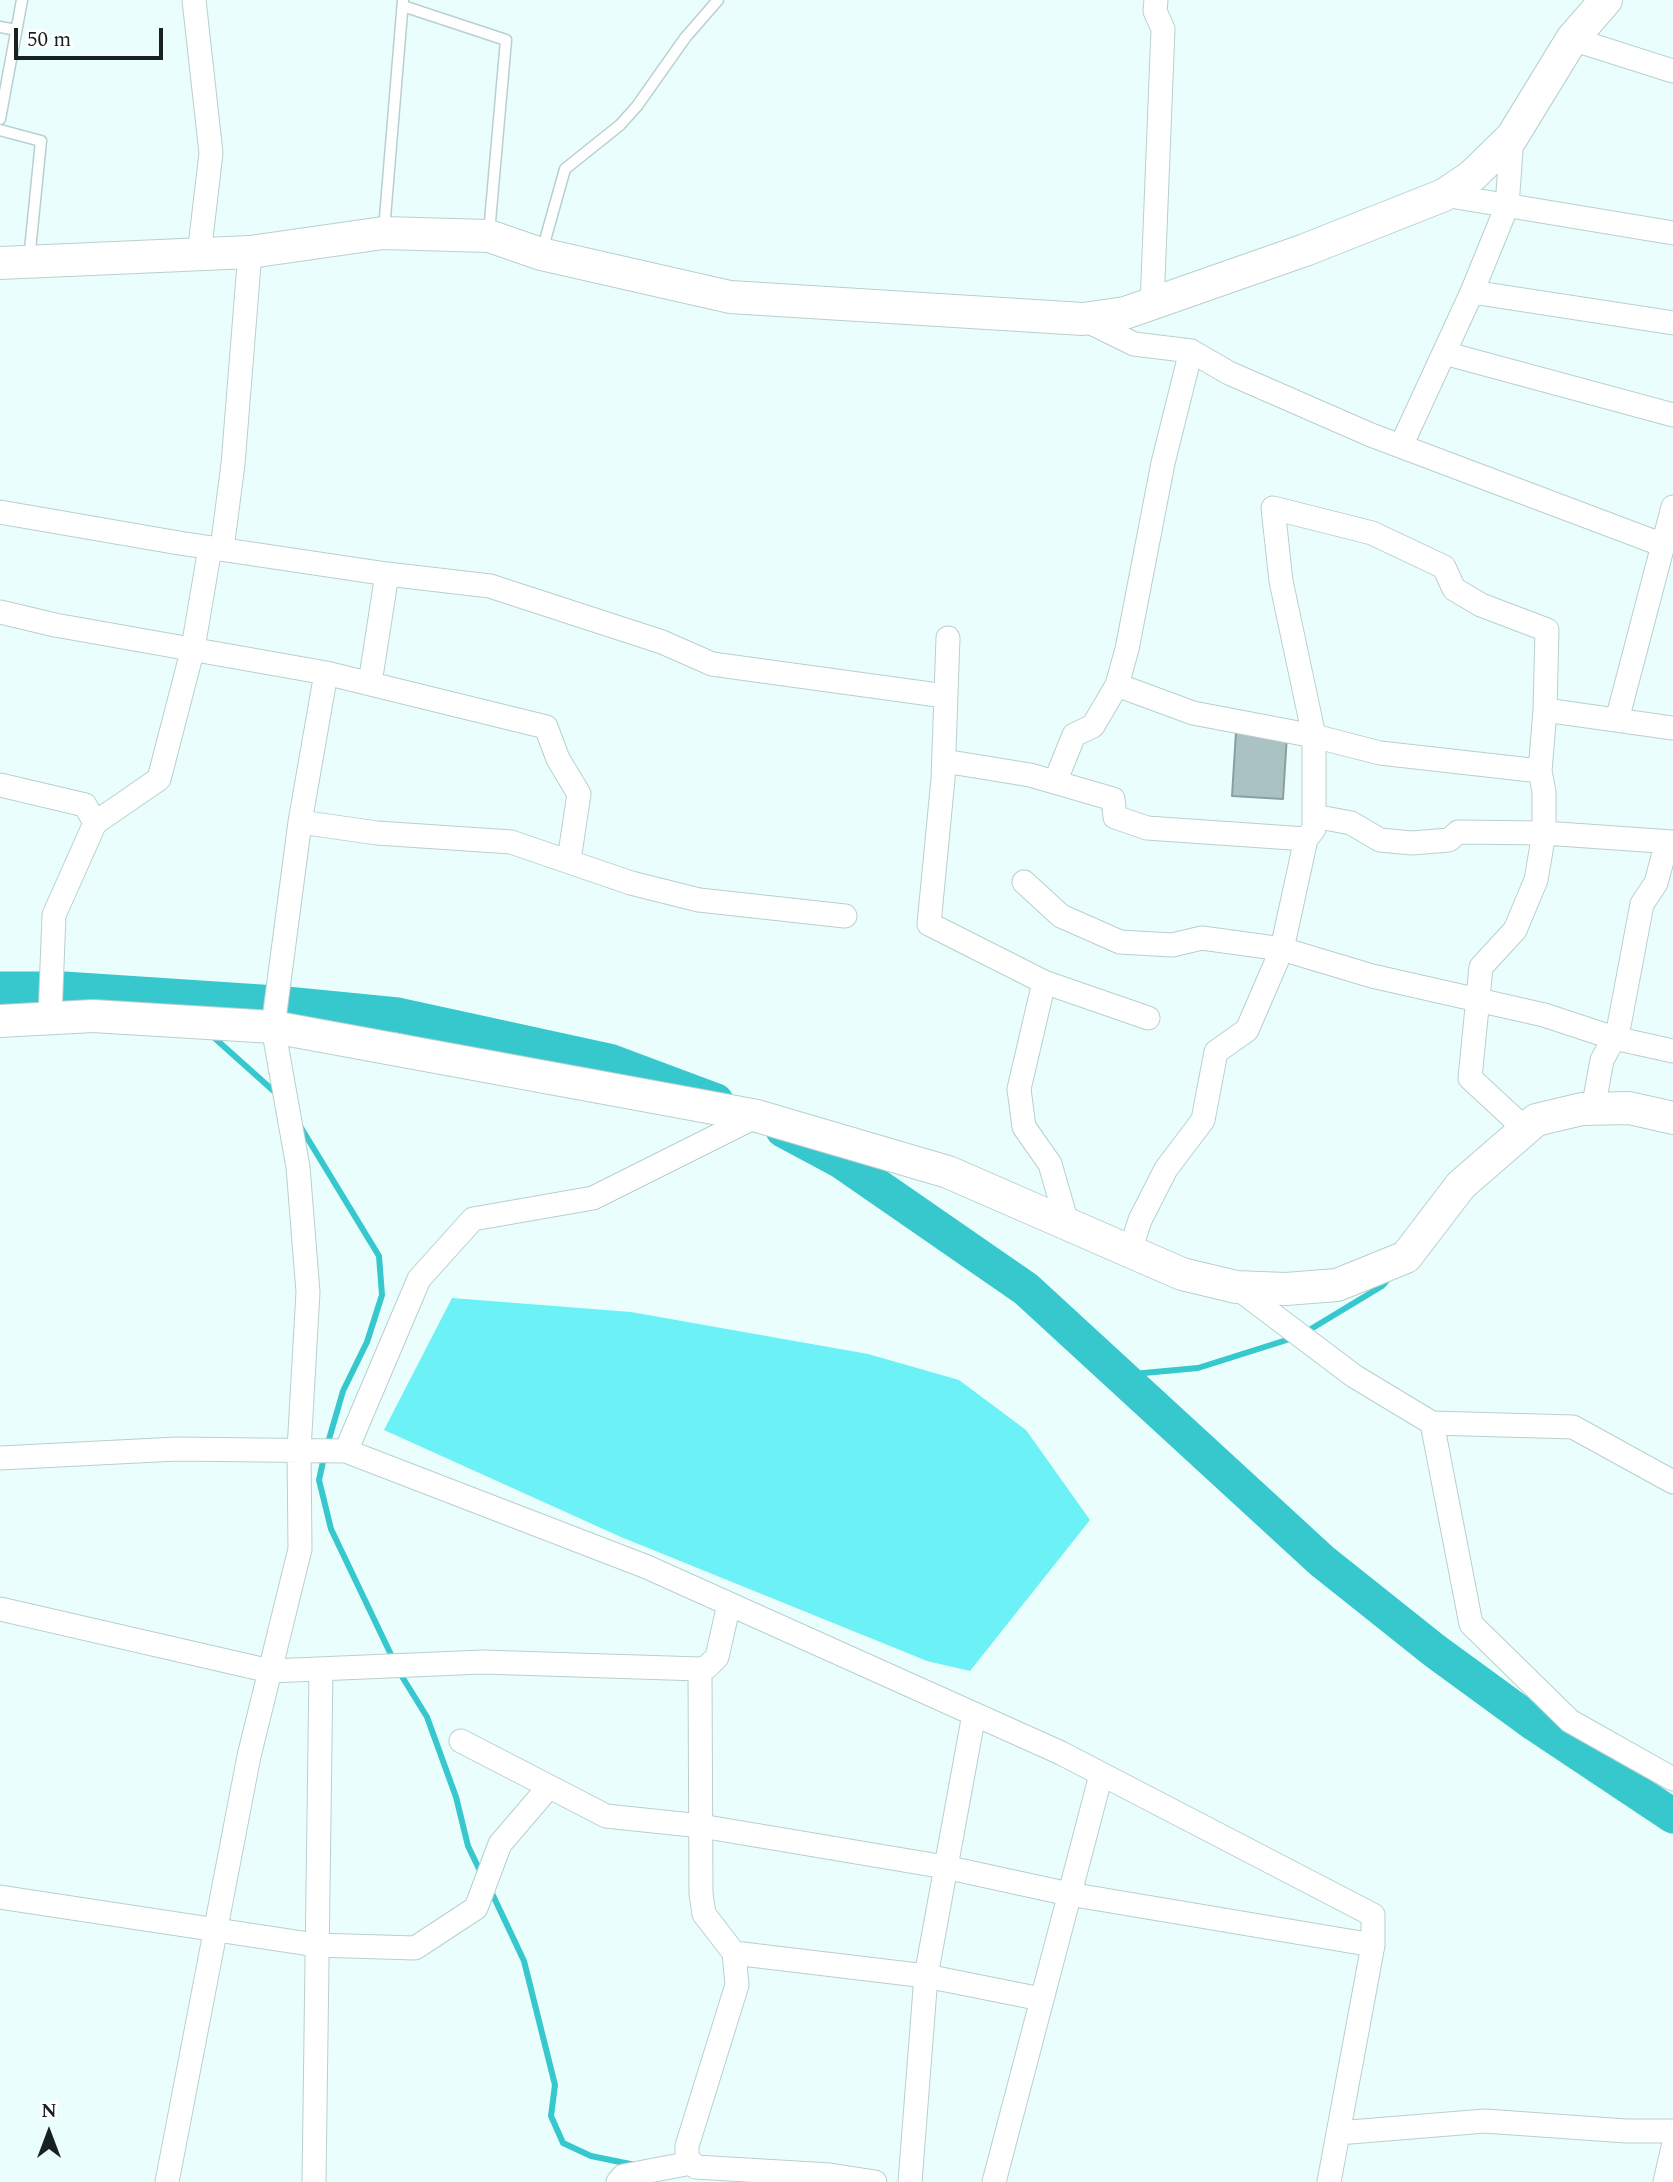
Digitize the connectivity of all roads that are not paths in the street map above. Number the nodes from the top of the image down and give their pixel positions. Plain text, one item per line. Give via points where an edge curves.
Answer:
1 (22, 0) edge
2 (718, 0) edge
3 (1156, 0) edge
4 (1606, 0) edge
5 (192, 1) edge
6 (403, 3) edge
7 (0, 27) edge
8 (16, 30) junction
9 (1573, 39) junction
10 (1673, 71) edge
11 (0, 120) edge
12 (0, 130) edge
13 (1512, 137) junction
14 (1444, 195) junction
15 (1507, 206) junction
16 (383, 233) junction
17 (1673, 233) edge
18 (489, 236) junction
19 (250, 252) junction
20 (541, 254) junction
21 (200, 255) junction
22 (14, 262) edge
23 (1472, 292) junction
24 (1152, 305) junction
25 (1083, 318) junction
26 (1673, 323) edge
27 (1191, 351) junction
28 (1444, 353) junction
29 (1673, 415) edge
30 (1401, 446) junction
31 (1673, 510) edge
32 (0, 512) edge
33 (1663, 545) junction
34 (216, 549) junction
35 (387, 574) junction
36 (0, 612) edge
37 (948, 638) dead end
38 (193, 649) junction
39 (326, 673) junction
40 (370, 683) junction
41 (1117, 685) junction
42 (945, 696) junction
43 (1545, 710) junction
44 (1617, 720) junction
45 (1673, 728) edge
46 (1314, 736) junction
47 (944, 761) junction
48 (1540, 771) junction
49 (1055, 782) junction
50 (0, 785) edge
51 (1314, 816) junction
52 (300, 822) junction
53 (95, 823) junction
54 (1544, 833) junction
55 (1306, 839) junction
56 (1670, 842) edge
57 (569, 860) junction
58 (1024, 882) dead end
59 (845, 916) dead end
60 (1282, 949) junction
61 (1044, 982) junction
62 (1478, 1000) junction
63 (50, 1017) junction
64 (1148, 1018) dead end
65 (0, 1021) edge
66 (273, 1027) junction
67 (1615, 1038) junction
68 (1673, 1051) edge
69 (1594, 1109) junction
70 (757, 1116) junction
71 (1673, 1118) edge
72 (1525, 1129) junction
73 (1067, 1223) junction
74 (1130, 1251) junction
75 (1236, 1287) junction
76 (1432, 1423) junction
77 (299, 1450) junction
78 (346, 1451) junction
79 (0, 1458) edge
80 (1673, 1482) edge
81 (729, 1604) junction
82 (0, 1609) edge
83 (321, 1669) junction
84 (699, 1669) junction
85 (270, 1671) junction
86 (974, 1714) junction
87 (461, 1741) dead end
88 (1101, 1774) junction
89 (1673, 1779) edge
90 (548, 1788) junction
91 (701, 1826) junction
92 (945, 1867) junction
93 (1069, 1894) junction
94 (0, 1897) edge
95 (217, 1930) junction
96 (316, 1945) junction
97 (1373, 1945) junction
98 (734, 1953) junction
99 (926, 1976) junction
100 (1041, 1998) junction
101 (1673, 2131) edge
102 (1338, 2133) junction
103 (1673, 2147) edge
104 (691, 2163) junction
105 (167, 2182) edge
106 (314, 2182) edge
107 (618, 2182) edge
108 (875, 2182) edge
109 (910, 2182) edge
110 (994, 2182) edge
111 (1329, 2182) edge
112 (1665, 2182) edge

1 - 8 lane
2 - 20 lane via 620,125 565,169
3 - 24 street via 1155,11 1163,29
4 - 9 main road
5 - 21 street via 211,153
6 - 16 lane
6 - 18 lane via 506,40
7 - 8 lane
8 - 11 lane
9 - 10 street
9 - 13 main road
12 - 22 lane via 41,141
13 - 14 main road via 1472,176
13 - 15 street
14 - 15 street
14 - 24 main road
15 - 17 street
15 - 23 street
16 - 18 main road
16 - 19 main road
18 - 20 main road
19 - 21 main road
19 - 34 street via 233,464
20 - 25 main road via 730,297
21 - 22 main road
23 - 26 street
23 - 28 street
24 - 25 main road
25 - 27 street via 1134,344
27 - 30 street via 1229,373
27 - 41 street
28 - 29 street
28 - 30 street
30 - 33 street
31 - 33 street
32 - 34 street
33 - 44 street
34 - 35 street
34 - 38 street
35 - 40 street
35 - 42 street via 490,586 662,642 712,664
36 - 38 street
37 - 42 street
38 - 39 street
38 - 53 street via 159,779
39 - 40 street
39 - 52 street
40 - 57 street via 546,727 579,794
41 - 46 street via 1193,713
41 - 49 street via 1093,726 1074,735
42 - 47 street
43 - 44 street
43 - 46 street via 1547,630 1481,605 1454,589 1444,567 1372,533 1273,508 1281,581
43 - 48 street
44 - 45 street
46 - 48 street via 1380,753
46 - 51 street
47 - 49 street
47 - 61 street via 929,924
48 - 54 street
49 - 55 street via 1113,799 1115,817 1147,828
50 - 53 street via 85,805
51 - 54 street via 1351,823 1380,839 1412,843 1449,841 1458,832
51 - 55 street via 1314,829
52 - 57 street via 377,833 511,842
52 - 66 street
53 - 63 street via 54,915
54 - 56 street
54 - 62 street via 1536,880 1515,930 1481,967
55 - 60 street
56 - 67 street via 1656,883 1642,904
57 - 59 street via 631,883 699,900
58 - 60 street via 1061,916 1120,942 1172,945 1202,938
60 - 62 street
60 - 74 street via 1247,1030 1216,1052 1203,1120 1166,1169
61 - 64 street
61 - 73 street via 1019,1089 1024,1127 1050,1164
62 - 67 street
62 - 72 street via 1470,1078
63 - 65 main road
63 - 66 main road
66 - 70 main road
66 - 77 street via 298,1167 308,1292
67 - 68 street
67 - 69 street via 1602,1060
69 - 71 main road via 1629,1108
69 - 72 main road via 1536,1120
70 - 73 main road via 948,1172
70 - 78 street via 593,1198 473,1219 419,1279
72 - 75 main road via 1461,1185 1406,1256 1337,1285
73 - 74 main road
74 - 75 main road via 1182,1274
75 - 76 street via 1354,1376
76 - 80 street via 1573,1427
76 - 89 street via 1471,1624 1570,1721
77 - 78 street
77 - 79 street via 177,1449
77 - 85 street via 300,1549
78 - 81 street via 647,1567
81 - 84 street via 717,1657
81 - 86 street
82 - 85 street
83 - 84 street via 483,1662
83 - 85 street
83 - 96 street
84 - 91 street
85 - 95 street via 249,1756
86 - 88 street
86 - 92 street
87 - 90 street
88 - 93 street
88 - 97 street via 1373,1915
90 - 91 street via 606,1816
90 - 96 street via 500,1844 476,1908 415,1948
91 - 92 street
91 - 98 street via 704,1914
92 - 93 street
92 - 99 street
93 - 97 street
93 - 100 street
94 - 95 street
95 - 96 street
95 - 105 street
96 - 106 street
97 - 102 street
98 - 99 street
98 - 104 street via 737,1985 687,2146
99 - 100 street
99 - 109 street
100 - 110 street
101 - 102 street via 1485,2121
102 - 111 street
103 - 112 street
104 - 107 street via 623,2176
104 - 108 street

